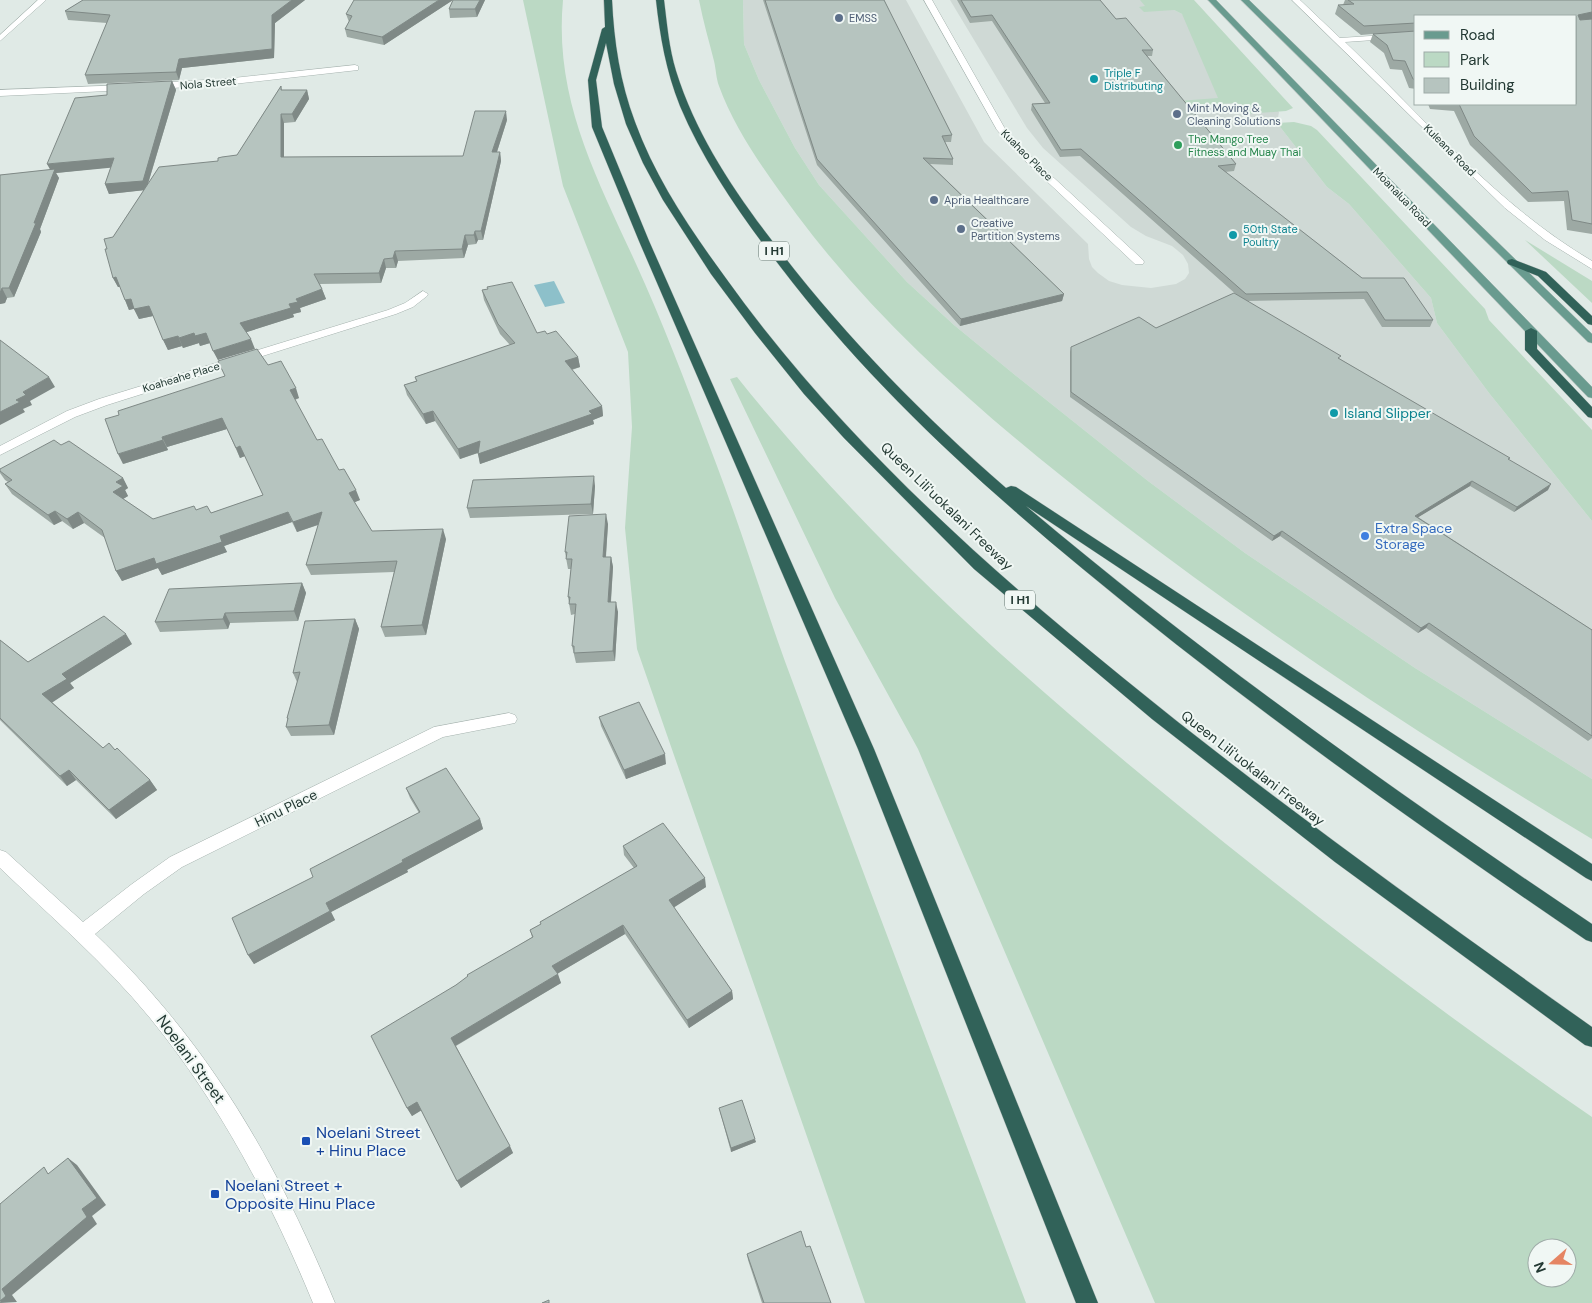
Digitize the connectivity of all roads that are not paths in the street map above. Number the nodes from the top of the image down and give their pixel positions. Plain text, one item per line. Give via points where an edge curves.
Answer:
1 (42, 0) edge
2 (608, 0) edge
3 (660, 0) edge
4 (928, 0) edge
5 (1212, 0) edge
6 (1245, 0) edge
7 (1296, 0) edge
8 (607, 25) junction
9 (1414, 35) edge
10 (0, 39) edge
11 (1340, 40) junction
12 (355, 68) dead end
13 (0, 93) edge
14 (1140, 262) dead end
15 (1512, 262) junction
16 (1592, 266) edge
17 (423, 294) dead end
18 (1592, 322) edge
19 (1531, 331) junction
20 (1592, 340) edge
21 (1592, 394) edge
22 (1592, 414) edge
23 (0, 452) edge
24 (963, 458) junction
25 (509, 719) dead end
26 (0, 857) edge
27 (1592, 873) edge
28 (82, 934) junction
29 (1592, 934) edge
30 (1592, 1038) edge
31 (324, 1303) edge
32 (1087, 1303) edge

1 - 10 street
2 - 8 highway, Queen Liliʻuokalani Freeway / I H1
3 - 24 highway, I H1 via 665,45 675,79 703,146 725,183 800,285 848,343
4 - 14 street, Kuahao Place via 1000,128 1025,156
5 - 19 main road, Moanalua Road
6 - 15 main road
7 - 11 street, Kuleana Road
8 - 30 highway, Queen Liliʻuokalani Freeway / I H1 via 626,110 663,191 718,276 821,406 963,550 1164,721 1298,825
8 - 32 highway via 592,80 596,127 866,749
9 - 11 street
11 - 16 street, Kuleana Road via 1507,206 1554,243
12 - 13 street, Nola Street via 242,80
15 - 18 highway via 1542,274
15 - 20 main road
17 - 23 street, Koaheahe Place via 392,312 103,402 71,414
19 - 21 main road, Moanalua Road
19 - 22 highway via 1531,350
24 - 27 highway
24 - 29 highway, I H1 via 1186,646 1458,844
25 - 28 street, Hinu Place via 440,732 176,862
26 - 28 street, Noelani Street
28 - 31 street, Noelani Street via 156,1011 212,1085 288,1218

